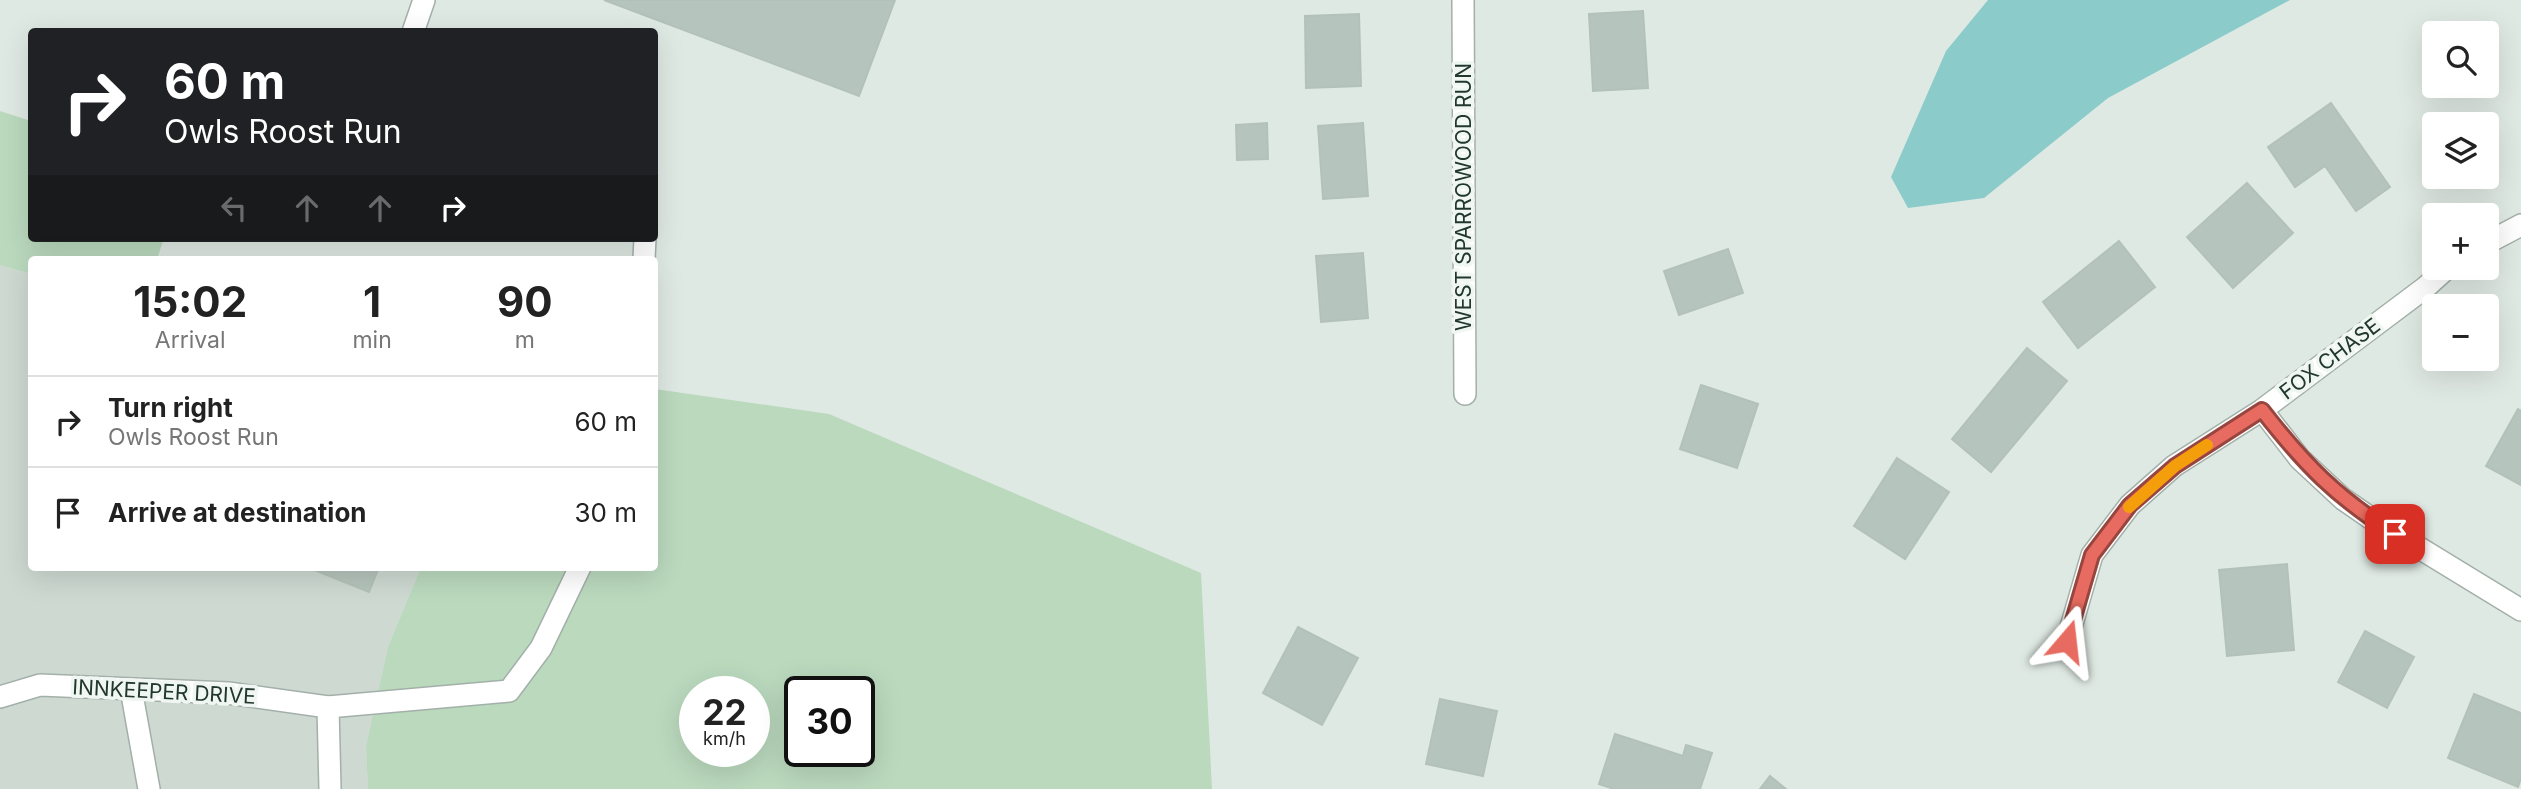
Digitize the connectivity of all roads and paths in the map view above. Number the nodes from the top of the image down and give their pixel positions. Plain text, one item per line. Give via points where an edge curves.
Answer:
1 (424, 0) edge
2 (1463, 0) edge
3 (414, 28) edge
4 (2521, 225) edge
5 (2499, 237) edge
6 (2434, 280) edge
7 (1465, 394) dead end
8 (2262, 410) junction
9 (578, 571) edge
10 (2521, 610) edge
11 (2067, 641) dead end
12 (131, 689) junction
13 (0, 697) edge
14 (328, 707) junction
15 (149, 789) edge
16 (330, 789) edge

1 - 3 street
2 - 7 street, WEST SPARROWOOD RUN
4 - 5 street
6 - 8 street, FOX CHASE
8 - 10 street via 2300,459 2343,499
8 - 11 street, FOX CHASE via 2175,466 2130,505 2092,555
9 - 14 street, INNKEEPER DRIVE via 541,648 509,691
12 - 13 street, INNKEEPER DRIVE via 40,685
12 - 14 street, INNKEEPER DRIVE via 228,692
12 - 15 street
14 - 16 street

